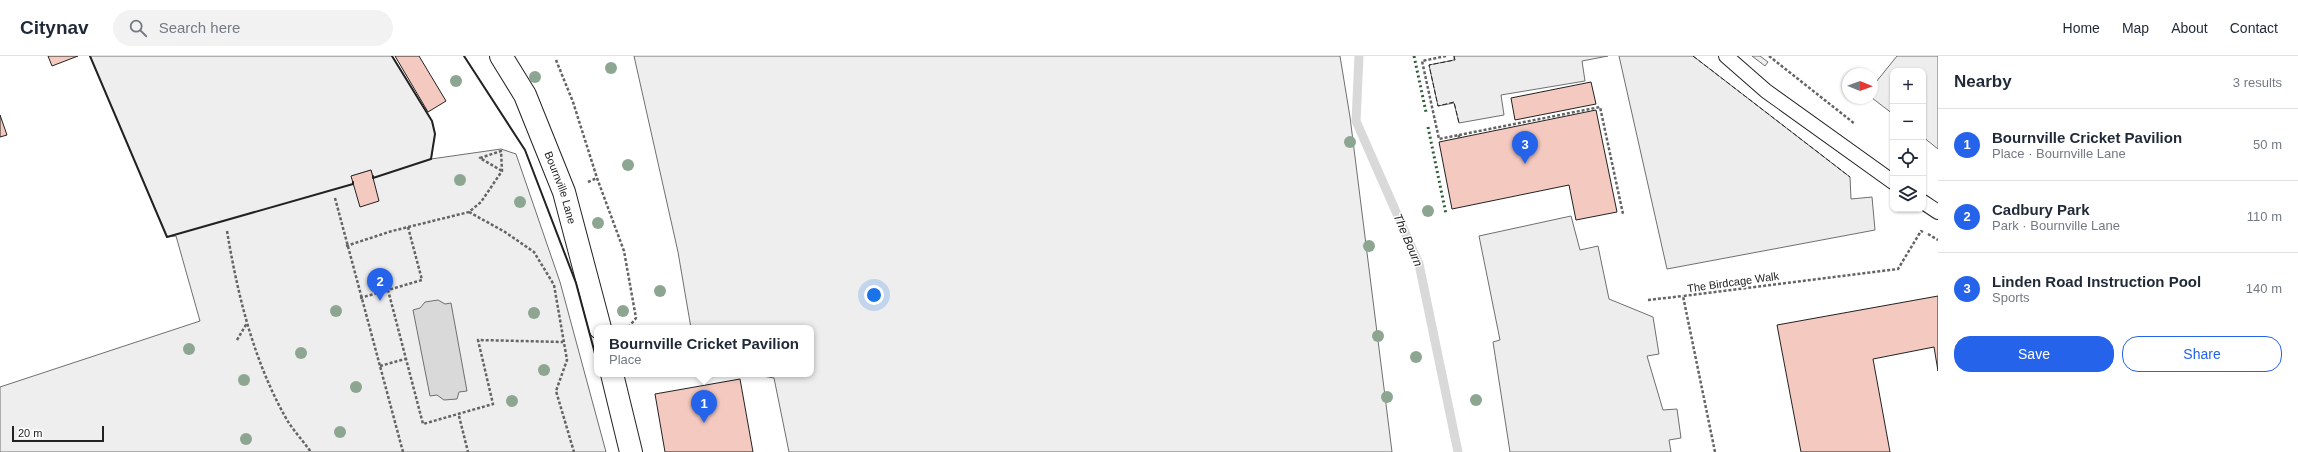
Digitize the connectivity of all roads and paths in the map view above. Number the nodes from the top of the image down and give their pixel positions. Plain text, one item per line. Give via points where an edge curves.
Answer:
1 (501, 56) edge
2 (1446, 56) edge
3 (1726, 56) edge
4 (1769, 56) edge
5 (556, 60) dead end
6 (1862, 129) dead end
7 (502, 171) junction
8 (1890, 180) edge
9 (334, 198) dead end
10 (1926, 204) edge
11 (469, 212) junction
12 (1938, 212) edge
13 (1623, 214) dead end
14 (408, 227) junction
15 (227, 231) dead end
16 (1921, 231) dead end
17 (346, 246) junction
18 (388, 290) junction
19 (1682, 296) junction
20 (360, 298) junction
21 (1648, 300) dead end
22 (247, 323) junction
23 (599, 325) edge
24 (630, 325) edge
25 (237, 340) dead end
26 (563, 342) junction
27 (405, 359) junction
28 (380, 366) junction
29 (613, 377) edge
30 (459, 416) junction
31 (311, 452) edge
32 (402, 452) edge
33 (468, 452) edge
34 (574, 452) edge
35 (631, 452) edge
36 (1715, 452) edge

1 - 23 street, Bournville Lane via 525,95 564,192
2 - 13 path via 1422,61 1439,139 1600,107
3 - 8 lane via 1766,91
4 - 6 path
5 - 24 path via 624,251 636,318
7 - 7 path via 501,151 480,158 486,162
7 - 11 path via 481,202
9 - 17 path
10 - 12 lane
11 - 14 path
11 - 26 path via 534,252 554,285
14 - 17 path
14 - 18 path via 422,280
15 - 22 path
16 - 19 path, The Birdcage Walk via 1898,268
17 - 20 path
18 - 20 path
18 - 27 path
19 - 21 path
19 - 36 path, The Birdcage Walk
20 - 28 path
22 - 25 path
22 - 31 path via 254,348 270,385 288,421
26 - 30 path via 478,340 493,404
26 - 34 path via 567,360 556,391
27 - 28 path
27 - 30 path via 423,424
28 - 32 path
29 - 35 street
30 - 33 path

